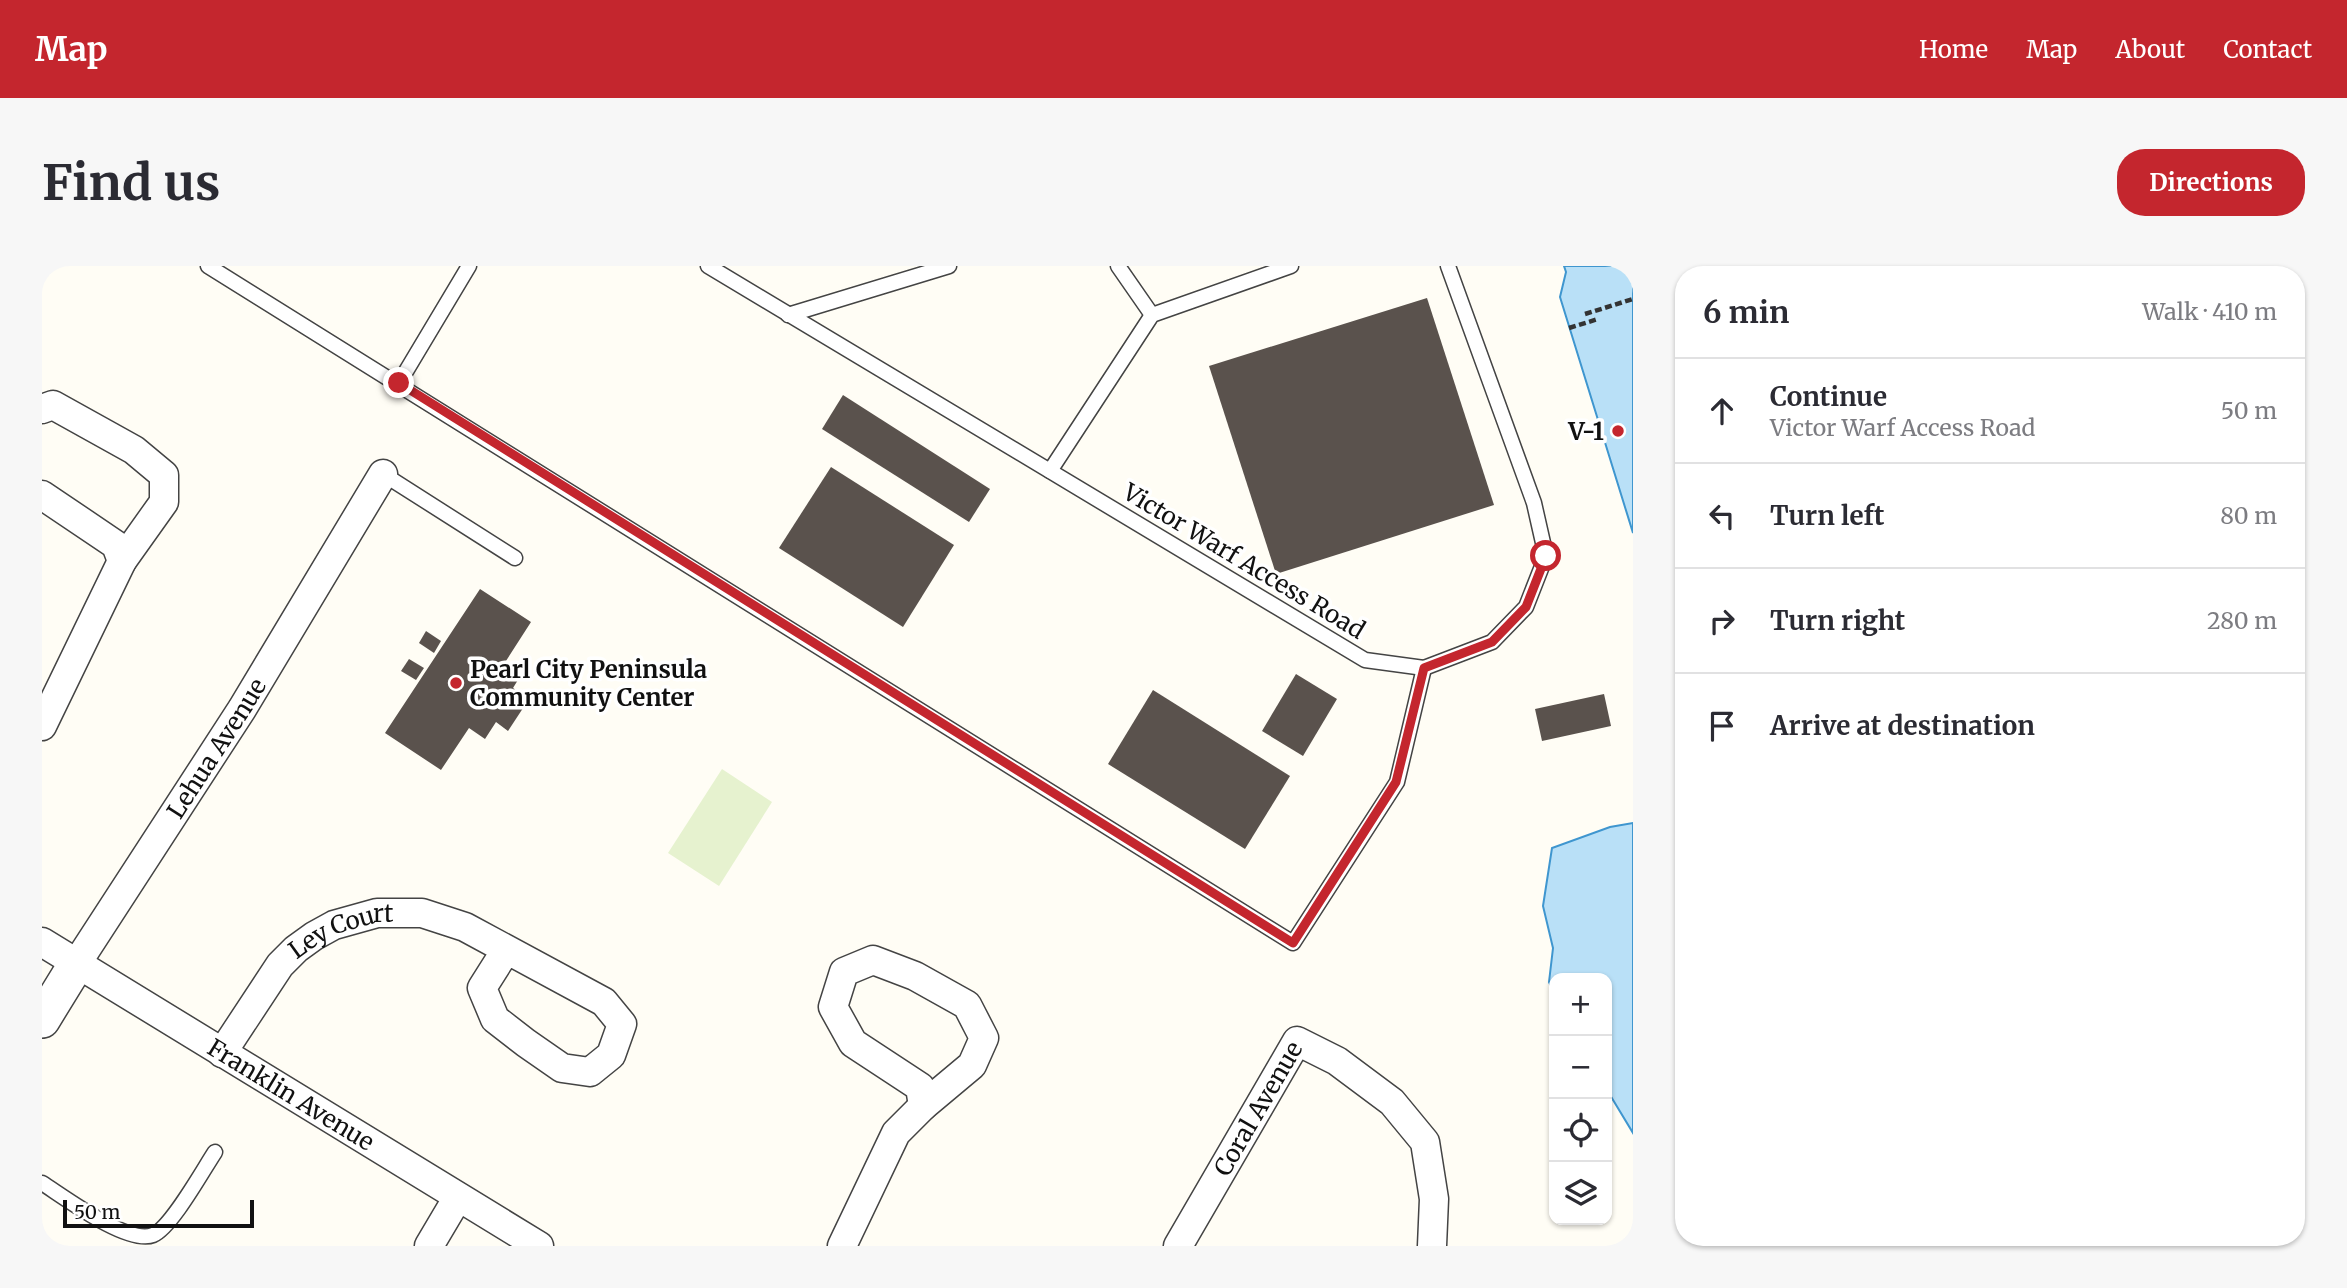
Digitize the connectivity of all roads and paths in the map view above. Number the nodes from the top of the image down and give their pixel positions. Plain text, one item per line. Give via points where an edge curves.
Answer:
1 (208, 266) edge
2 (469, 266) edge
3 (708, 266) edge
4 (949, 266) edge
5 (1118, 266) edge
6 (1291, 266) edge
7 (1448, 266) edge
8 (1633, 299) edge
9 (1585, 314) dead end
10 (788, 315) junction
11 (1152, 315) junction
12 (1598, 319) dead end
13 (1569, 328) dead end
14 (399, 383) junction
15 (42, 409) edge
16 (1050, 471) junction
17 (383, 474) joint
18 (42, 495) edge
19 (514, 558) dead end
20 (122, 561) junction
21 (1424, 668) junction
22 (42, 726) edge
23 (42, 942) edge
24 (506, 950) junction
25 (77, 962) junction
26 (42, 1020) edge
27 (222, 1053) junction
28 (923, 1106) junction
29 (215, 1152) dead end
30 (42, 1183) edge
31 (458, 1197) junction
32 (429, 1246) edge
33 (539, 1246) edge
34 (842, 1246) edge
35 (1178, 1246) edge
36 (1432, 1246) edge

1 - 14 lane
2 - 14 lane
3 - 10 lane, Victor Warf Access Road
4 - 10 lane
5 - 11 lane
6 - 11 lane
7 - 21 lane, Victor Warf Access Road via 1534,503 1546,556 1526,607 1492,642
8 - 9 path
10 - 16 lane, Victor Warf Access Road
11 - 16 lane
12 - 13 path
14 - 21 lane via 1293,943 1396,782
15 - 20 street via 53,405 134,450 164,475 163,502
16 - 21 lane, Victor Warf Access Road via 1365,660
17 - 19 lane
17 - 25 street, Lehua Avenue via 242,709
18 - 20 street via 116,545
20 - 22 street
23 - 25 street, Franklin Avenue
24 - 24 street, Ley Court via 604,1002 622,1024 611,1055 590,1072 562,1068 495,1019 482,988
24 - 27 street, Ley Court via 465,927 422,914 377,913 355,918 314,936 280,965
25 - 26 street, Lehua Avenue
25 - 27 street, Franklin Avenue
27 - 31 street, Franklin Avenue
28 - 28 street via 972,1065 984,1038 967,1004 873,960 844,972 833,1007 853,1043 920,1087
28 - 34 street via 896,1133
29 - 30 lane via 167,1224 153,1235 134,1236
31 - 32 street
31 - 33 street, Franklin Avenue
35 - 36 street, Coral Avenue via 1297,1041 1337,1061 1392,1102 1424,1142 1434,1199

